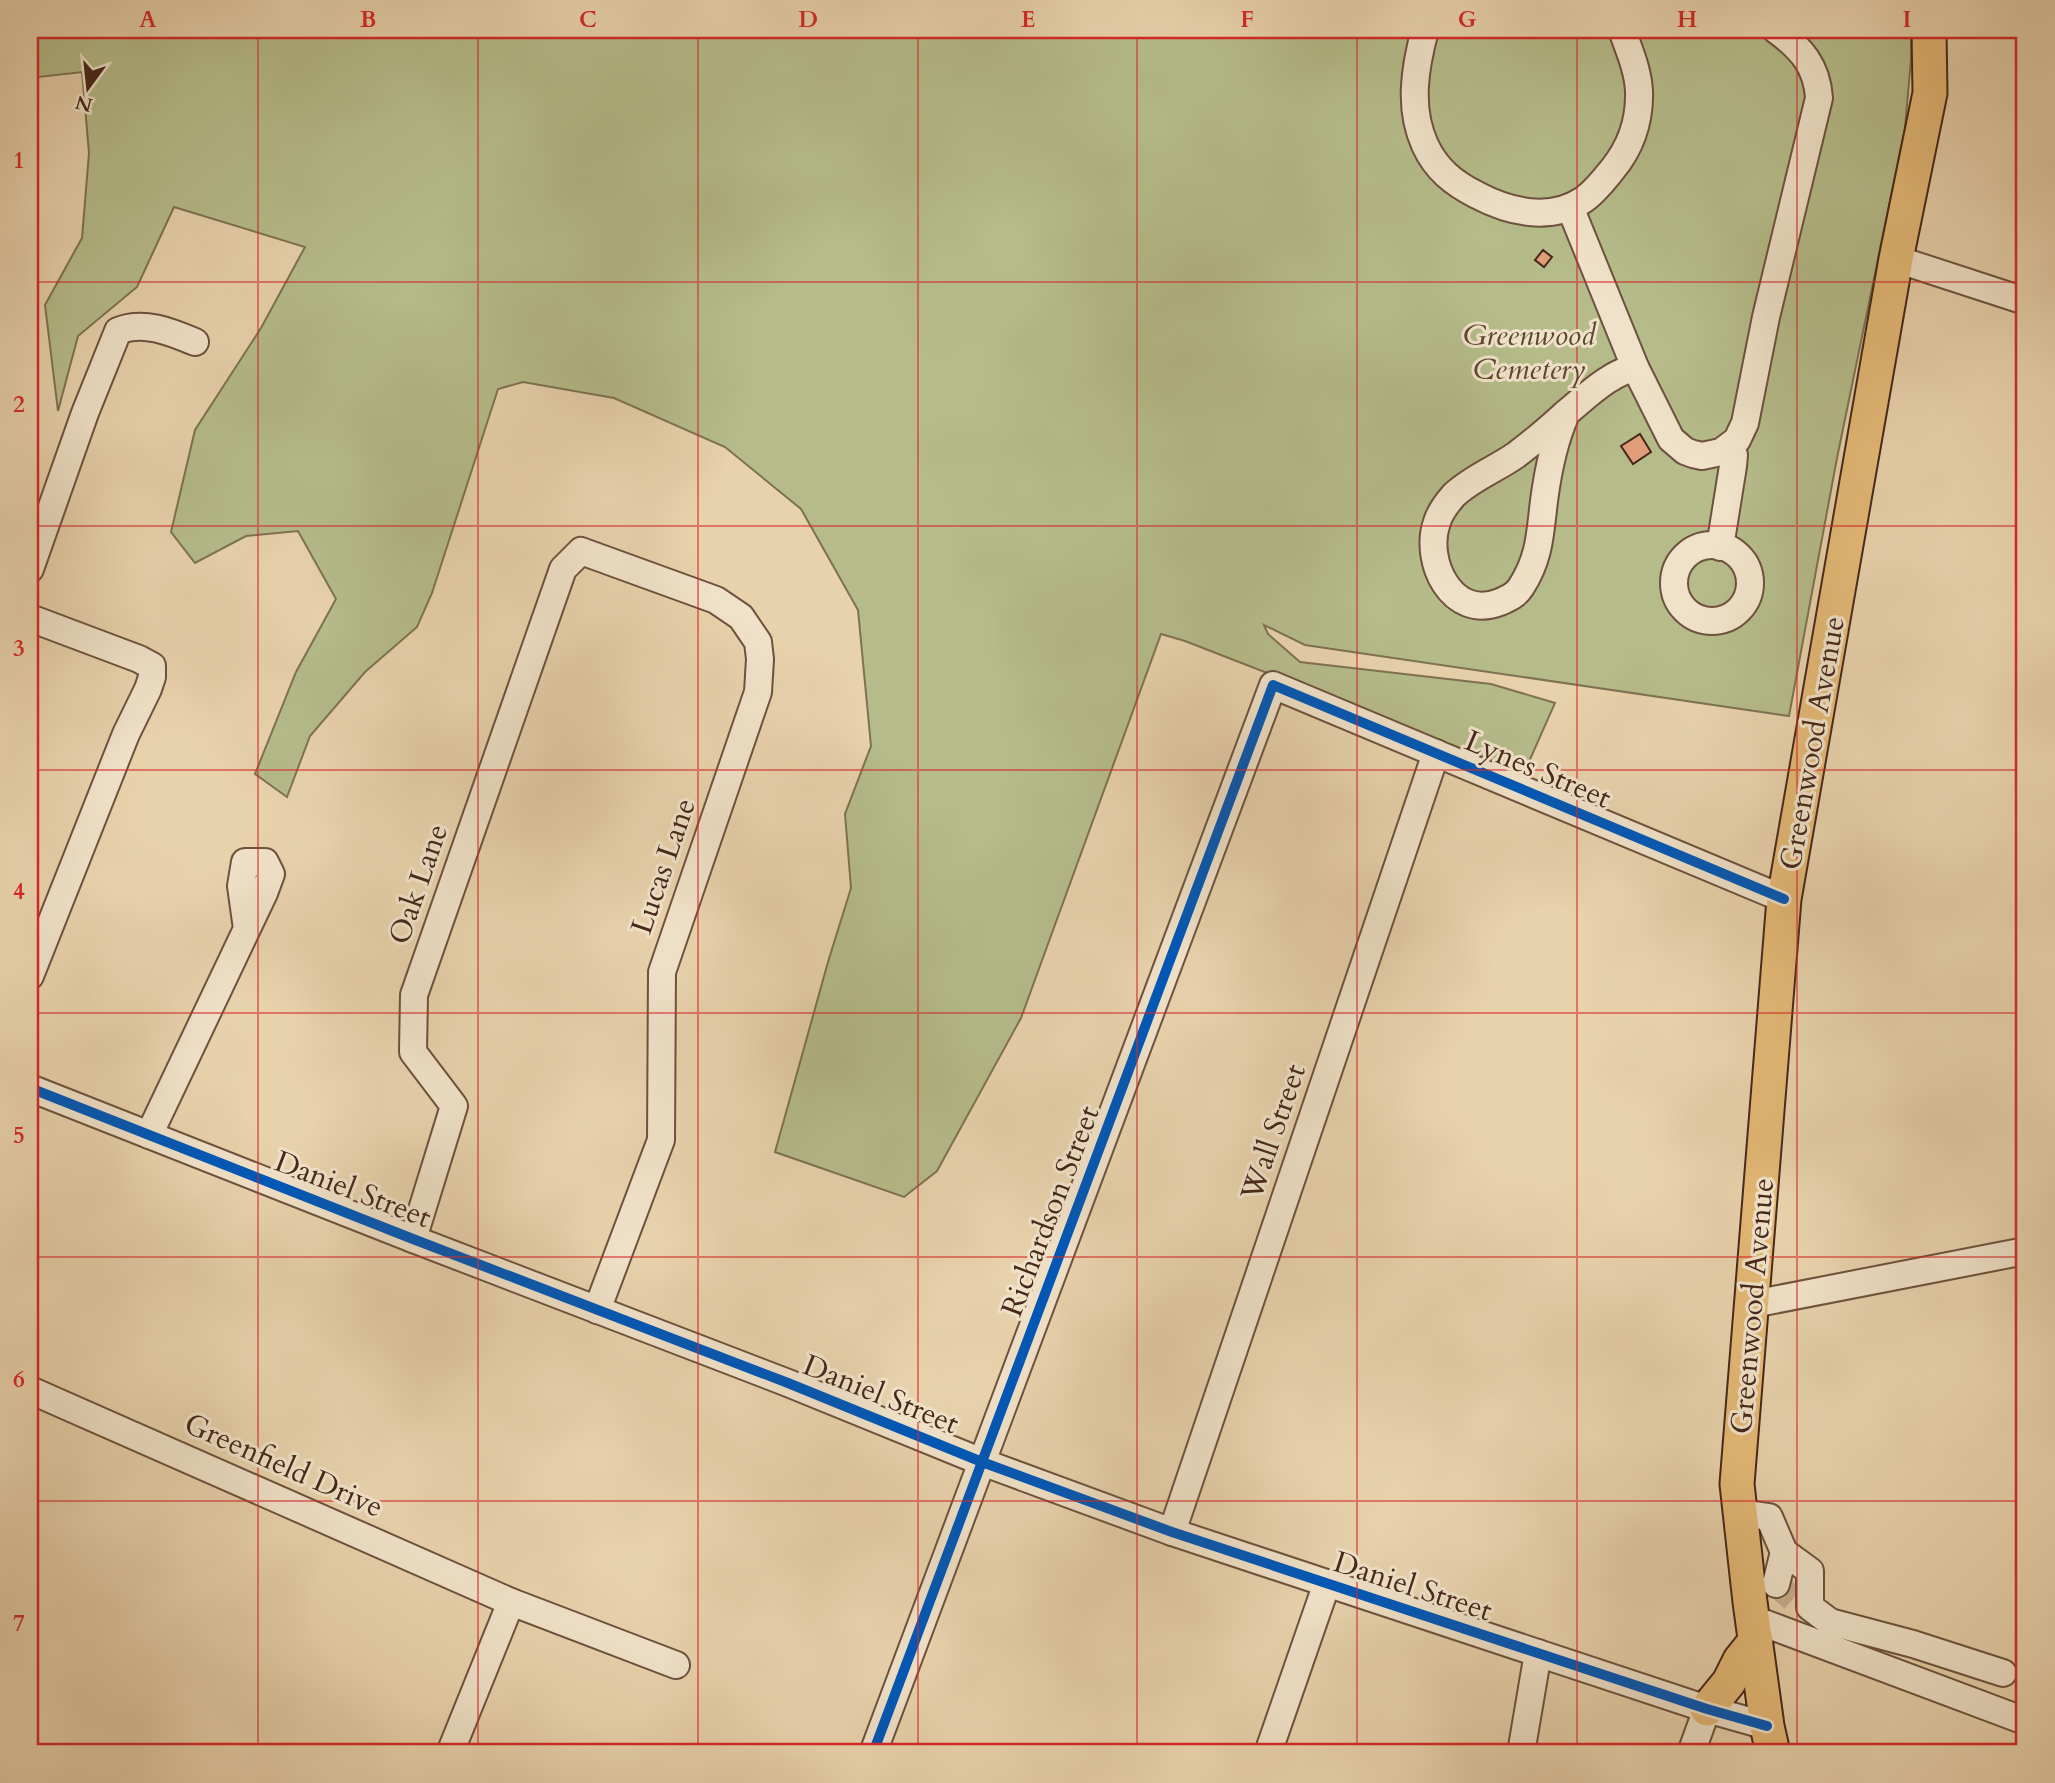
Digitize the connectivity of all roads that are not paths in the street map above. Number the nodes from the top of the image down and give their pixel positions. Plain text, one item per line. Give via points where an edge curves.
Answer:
1 (1424, 30) edge
2 (1622, 30) edge
3 (1776, 30) edge
4 (1929, 30) edge
5 (1570, 207) junction
6 (1896, 259) junction
7 (2025, 300) edge
8 (195, 341) dead end
9 (1635, 367) junction
10 (1566, 414) junction
11 (1730, 447) junction
12 (1720, 547) dead end
13 (581, 551) joint
14 (30, 569) edge
15 (30, 618) edge
16 (1273, 685) joint
17 (1437, 753) junction
18 (1784, 899) junction
19 (247, 929) dead end
20 (30, 976) edge
21 (30, 1088) edge
22 (149, 1135) junction
23 (413, 1239) junction
24 (2025, 1251) edge
25 (1753, 1304) junction
26 (597, 1310) junction
27 (30, 1390) edge
28 (982, 1462) junction
29 (1741, 1513) junction
30 (1172, 1532) junction
31 (1784, 1552) junction
32 (1327, 1583) junction
33 (1793, 1597) junction
34 (511, 1602) junction
35 (1755, 1630) junction
36 (1913, 1644) junction
37 (1538, 1653) junction
38 (676, 1665) dead end
39 (2003, 1674) dead end
40 (1904, 1676) junction
41 (1707, 1709) junction
42 (2025, 1721) edge
43 (1770, 1739) edge
44 (450, 1753) edge
45 (873, 1753) edge
46 (1268, 1753) edge
47 (1521, 1753) edge
48 (1691, 1753) edge

1 - 5 street via 1415,75 1416,115 1436,165 1451,181 1493,204 1541,214
2 - 5 street via 1637,74 1637,121 1626,152 1584,200
3 - 11 street via 1813,68 1819,97 1745,423
4 - 6 main road, Greenwood Avenue via 1930,93
5 - 9 street
6 - 7 street
6 - 18 main road, Greenwood Avenue
8 - 14 street via 165,329 128,327 118,331
9 - 10 street via 1611,378
9 - 11 street via 1677,446 1702,456
10 - 10 street via 1514,456 1463,488 1444,507 1433,538 1433,555 1444,582 1464,601 1495,604 1519,590 1528,575 1541,536 1554,445
11 - 12 street via 1733,466
13 - 23 street, Oak Lane via 564,569 414,995 413,1052 454,1106
13 - 26 street, Lucas Lane via 716,600 741,617 758,642 760,660 758,692 662,972 661,1140
15 - 20 street via 152,666 148,689
16 - 17 street, Lynes Street
16 - 28 street, Richardson Street
17 - 18 street, Lynes Street
17 - 30 street, Wall Street
18 - 25 main road, Greenwood Avenue
19 - 22 street
21 - 22 street, Daniel Street
22 - 23 street, Daniel Street
23 - 26 street, Daniel Street
24 - 25 street
25 - 29 main road, Greenwood Avenue via 1737,1484
26 - 28 street, Daniel Street
27 - 34 street, Greenfield Drive
28 - 30 street, Daniel Street
28 - 45 street, Richardson Street
29 - 31 street via 1769,1517
29 - 35 main road, Greenwood Avenue
30 - 32 street, Daniel Street
31 - 33 street
31 - 33 street via 1810,1572
32 - 37 street, Daniel Street
32 - 46 street
33 - 36 street via 1830,1622
34 - 38 street, Greenfield Drive
34 - 44 street
35 - 40 street
35 - 41 main road via 1729,1682
35 - 43 main road, Greenwood Avenue
36 - 39 street
36 - 40 street
37 - 41 street, Daniel Street
37 - 47 street
40 - 42 street
41 - 43 street, Daniel Street
41 - 48 street

